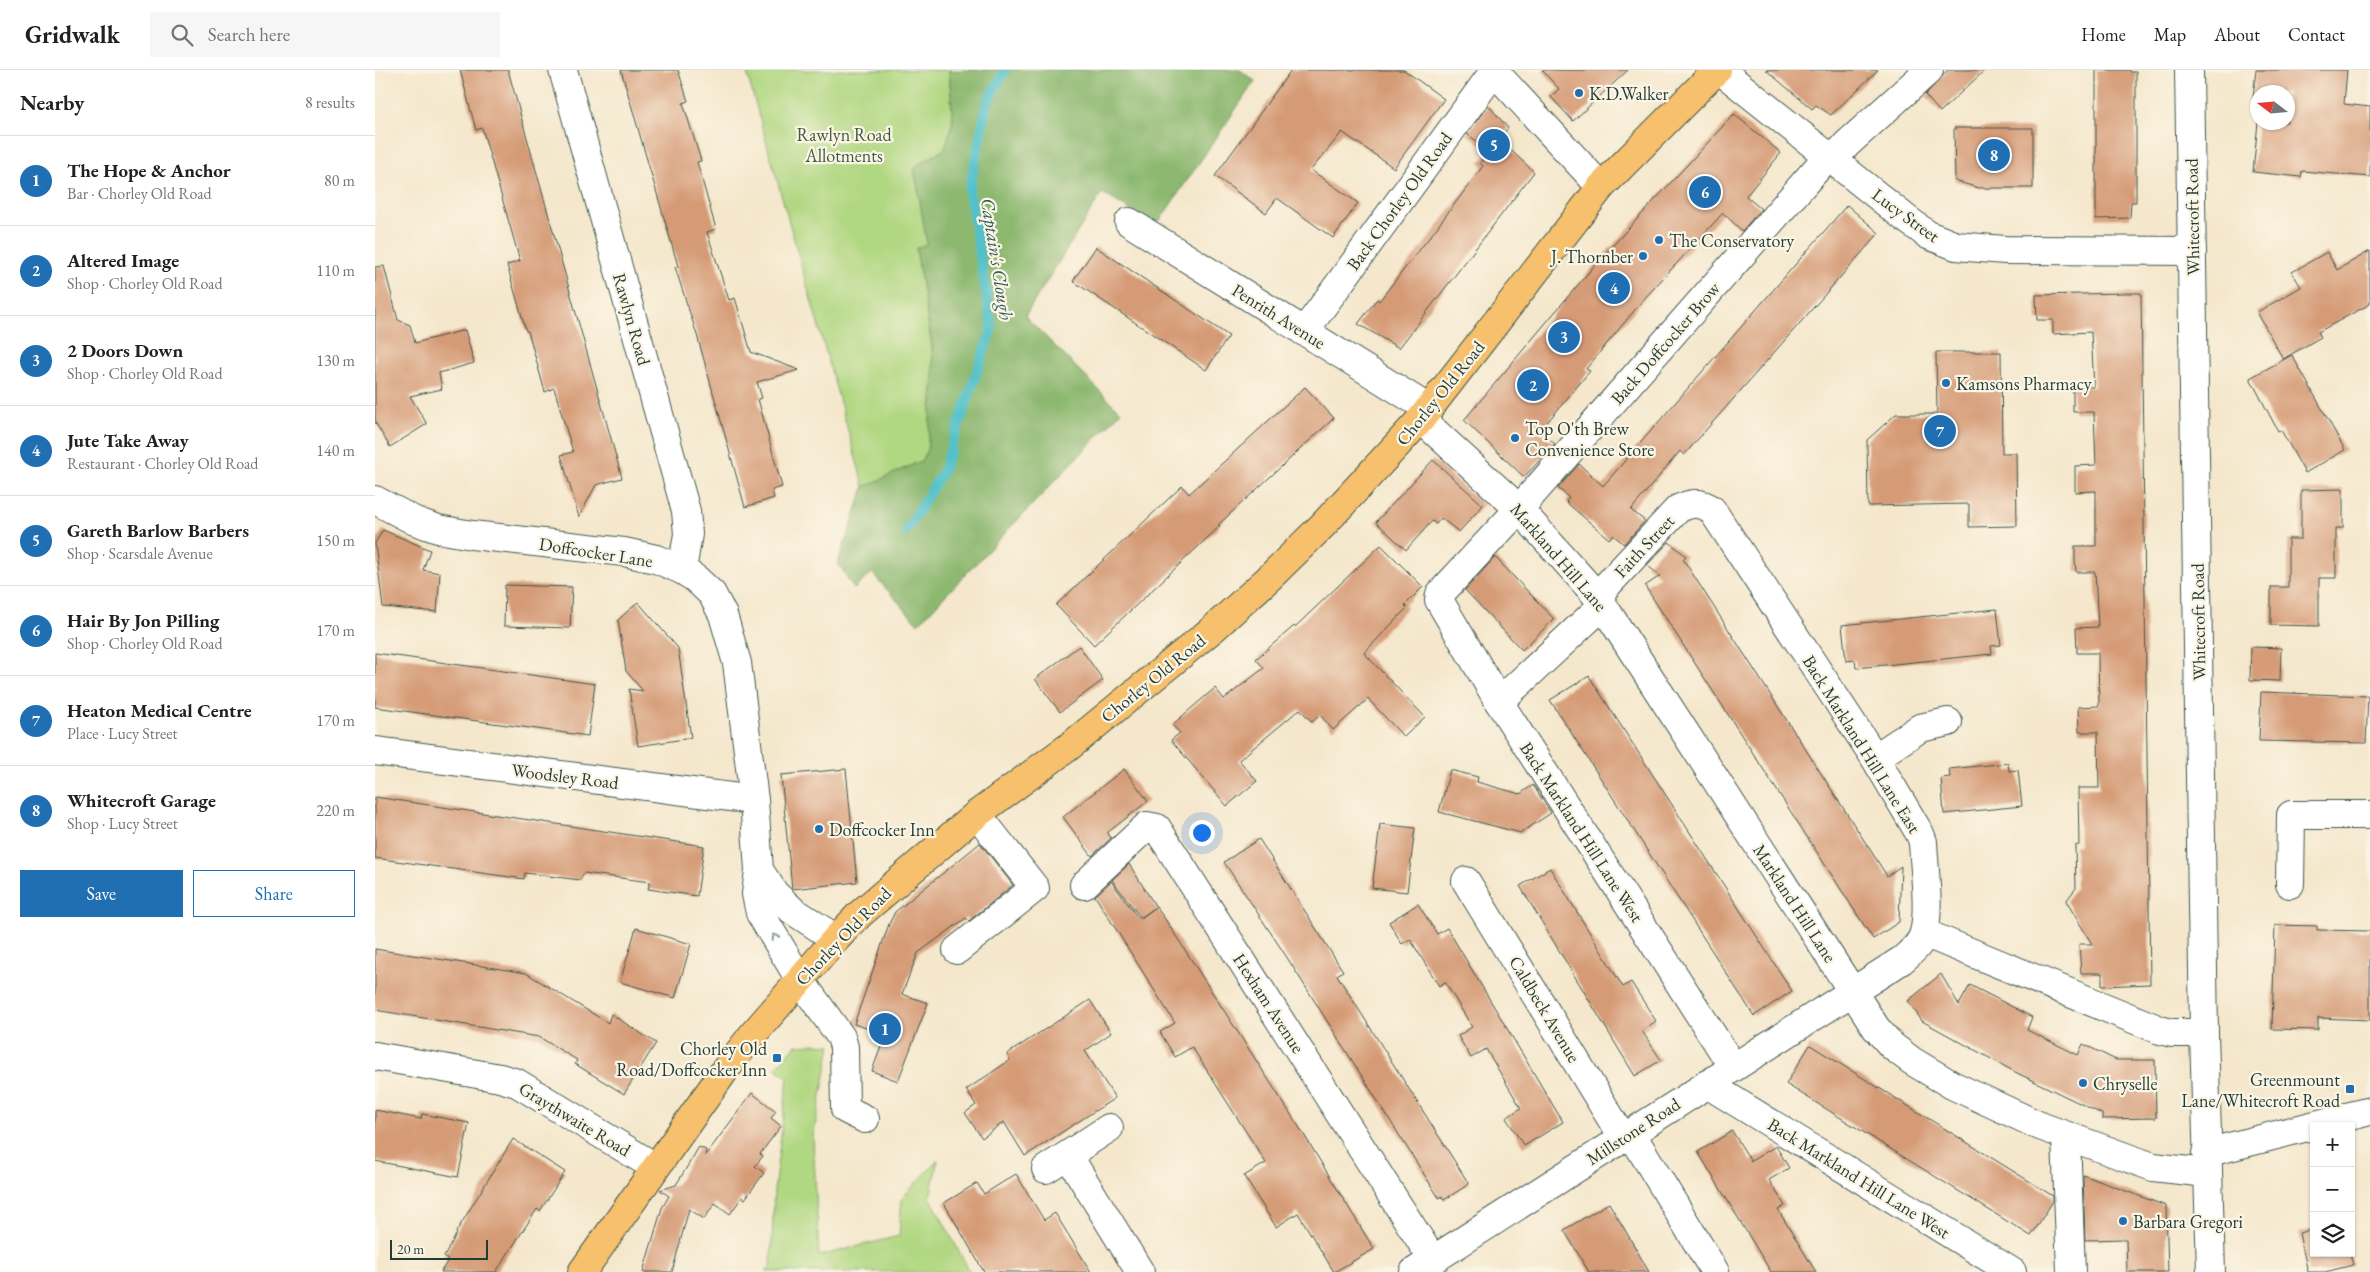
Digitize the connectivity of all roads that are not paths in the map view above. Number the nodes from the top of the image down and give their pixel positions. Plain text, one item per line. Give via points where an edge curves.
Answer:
1 (563, 70) edge
2 (1494, 70) edge
3 (1719, 70) edge
4 (1929, 70) edge
5 (2189, 70) edge
6 (1831, 158) junction
7 (1601, 188) junction
8 (1129, 222) dead end
9 (2192, 250) junction
10 (1304, 332) junction
11 (1425, 414) junction
12 (375, 500) edge
13 (1696, 503) joint
14 (1519, 509) junction
15 (682, 570) junction
16 (1440, 594) joint
17 (1600, 600) junction
18 (1499, 702) junction
19 (1948, 722) dead end
20 (375, 751) edge
21 (1875, 758) junction
22 (754, 800) junction
23 (977, 814) junction
24 (2370, 815) edge
25 (759, 870) junction
26 (1466, 881) dead end
27 (2290, 884) dead end
28 (1084, 885) dead end
29 (1924, 933) junction
30 (835, 939) junction
31 (957, 950) dead end
32 (800, 980) junction
33 (1852, 991) junction
34 (2204, 1034) junction
35 (375, 1056) edge
36 (1733, 1067) junction
37 (1707, 1084) junction
38 (2370, 1111) edge
39 (865, 1119) dead end
40 (1109, 1128) dead end
41 (1627, 1135) junction
42 (2066, 1137) junction
43 (2206, 1163) junction
44 (655, 1166) junction
45 (1424, 1266) edge
46 (1708, 1266) edge
47 (582, 1272) edge
48 (1140, 1272) edge
49 (2012, 1272) edge
50 (2071, 1272) edge
51 (2211, 1272) edge

1 - 15 street, Rawlyn Road via 685,511 687,542
2 - 7 street
2 - 10 street, Back Chorley Old Road
3 - 6 street, Lucy Street
3 - 7 main road, Chorley Old Road
4 - 6 street, Back Doffcocker Brow
5 - 9 street, Whitecroft Road
6 - 9 street, Lucy Street via 1928,235 1946,244 2005,250
6 - 14 street, Back Doffcocker Brow
7 - 11 main road, Chorley Old Road
8 - 10 street, Penrith Avenue
9 - 34 street, Whitecroft Road
10 - 11 street, Penrith Avenue
11 - 14 street, Markland Hill Lane
11 - 23 main road, Chorley Old Road via 1323,525 1221,622 1070,746
12 - 15 street, Doffcocker Lane via 438,529 624,552 656,559
13 - 17 street, Faith Street via 1678,510
13 - 21 street, Back Markland Hill Lane East via 1712,510
14 - 16 street, Back Doffcocker Brow
14 - 17 street, Markland Hill Lane
15 - 22 street, Doffcocker Lane via 712,594 723,614 737,663
16 - 18 street, Back Markland Hill Lane West via 1440,606
17 - 18 street, Faith Street
17 - 33 street, Markland Hill Lane
18 - 36 street, Back Markland Hill Lane West
19 - 21 street via 1920,728
20 - 22 street, Woodsley Road
21 - 29 street, Back Markland Hill Lane East via 1923,842
22 - 25 street, Doffcocker Lane
23 - 30 main road, Chorley Old Road via 873,902
23 - 31 street via 1035,888
24 - 27 street via 2291,815
25 - 30 street via 781,899
32 -> 25 street, Doffcocker Lane via 761,913 756,894
26 - 41 street, Caldbeck Avenue
28 - 45 street, Hexham Avenue via 1147,826 1157,828
29 - 33 street, Millstone Road via 1915,949 1902,960
29 - 34 street via 2160,1030
30 - 32 main road, Chorley Old Road
32 - 39 street, Doffcocker Lane via 841,1037 845,1110
32 - 44 main road, Chorley Old Road via 748,1040
33 - 36 street, Millstone Road
33 - 42 street, Markland Hill Lane via 1876,1028 1912,1061 1952,1085
34 - 43 street, Whitecroft Road
35 - 44 street, Graythwaite Road via 517,1083
36 - 37 street, Millstone Road
37 - 41 street, Millstone Road
37 - 49 street, Back Markland Hill Lane West
38 - 43 street
40 - 48 street via 1057,1162
41 - 45 street, Millstone Road
41 - 46 street, Caldbeck Avenue
42 - 43 street, Markland Hill Lane via 2153,1167
42 - 50 street
43 - 51 street
44 - 47 main road, Chorley Old Road

